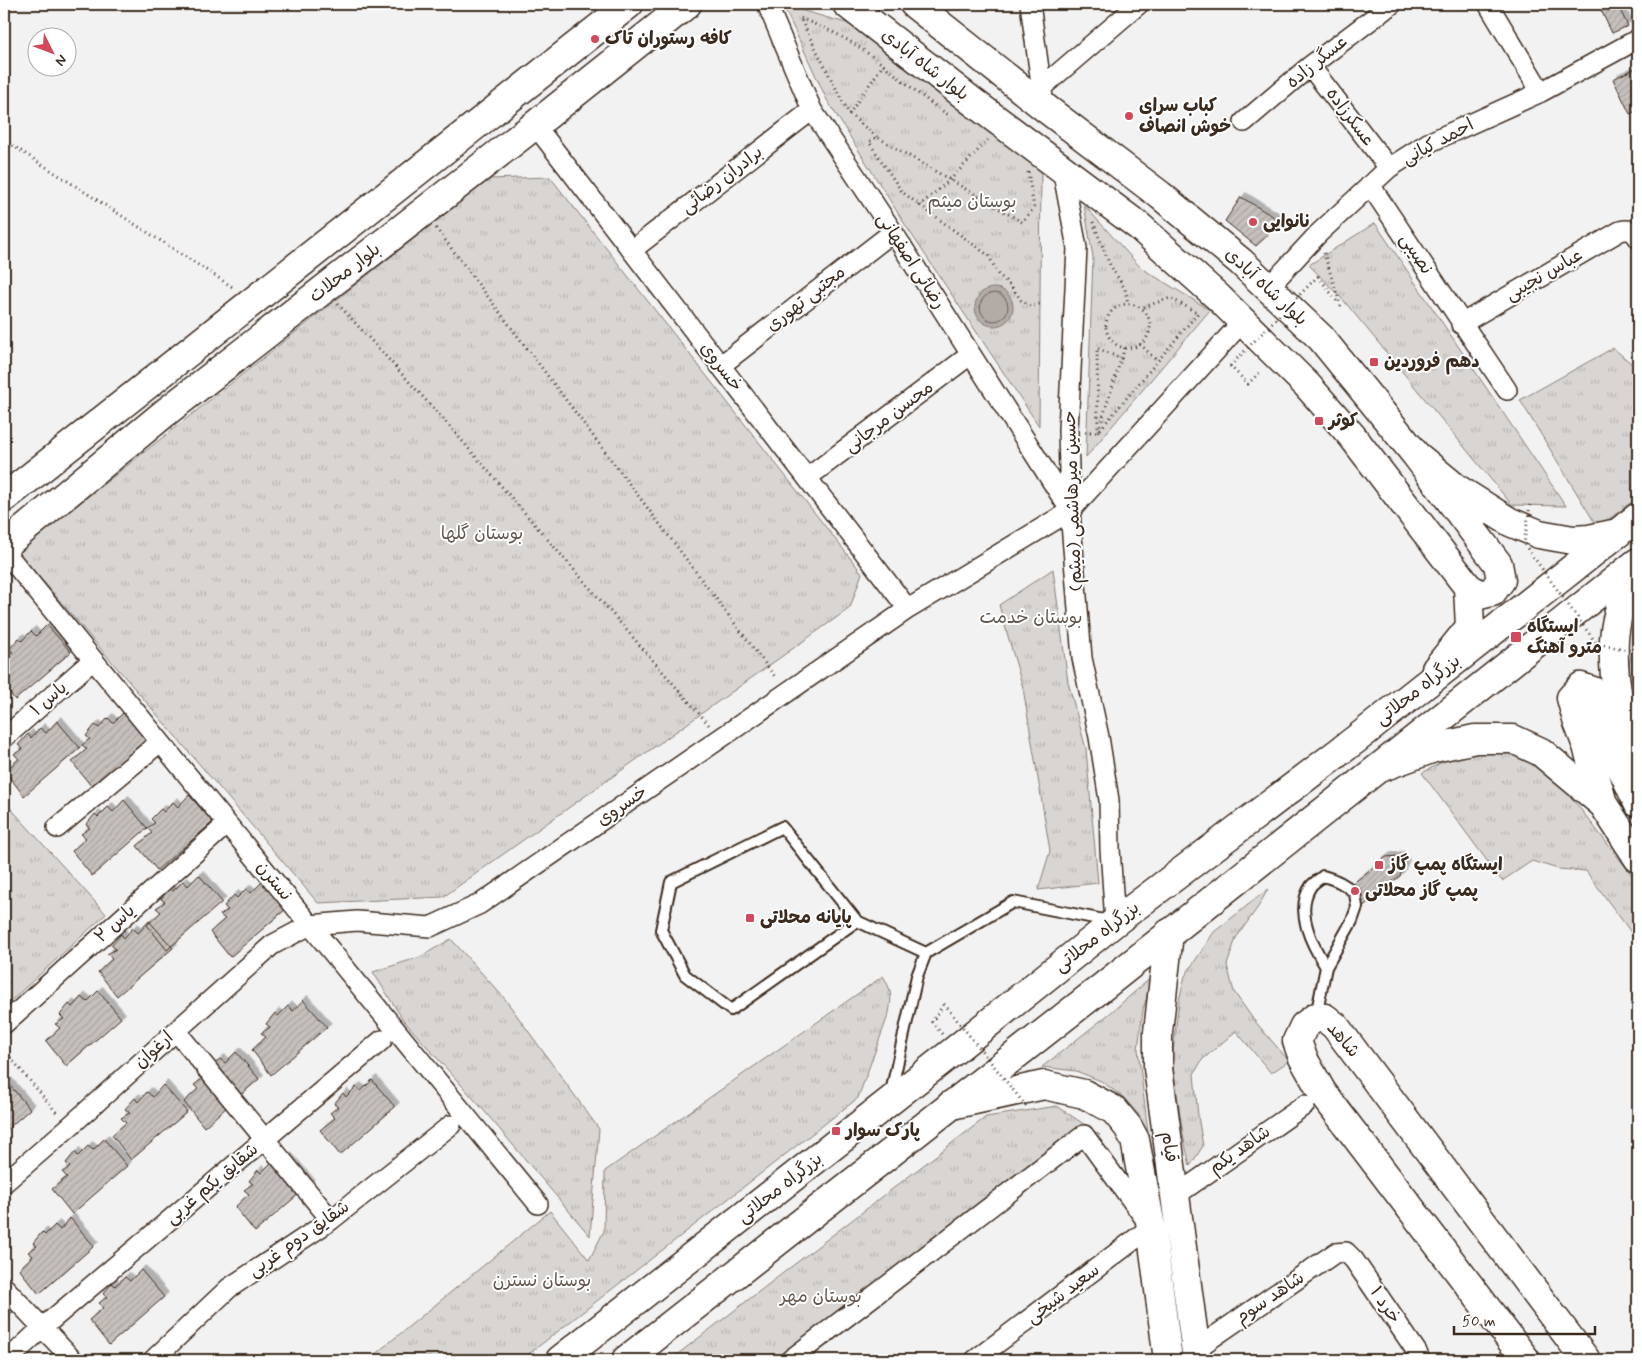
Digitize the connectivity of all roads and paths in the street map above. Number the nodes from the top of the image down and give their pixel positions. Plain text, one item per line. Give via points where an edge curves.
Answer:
1 (628, 4) edge
2 (688, 4) edge
3 (767, 4) edge
4 (914, 4) edge
5 (1030, 4) edge
6 (1139, 4) edge
7 (1392, 4) edge
8 (1488, 4) edge
9 (846, 6) edge
10 (1638, 39) edge
11 (883, 65) junction
12 (1310, 66) junction
13 (1541, 92) junction
14 (1043, 98) junction
15 (812, 110) junction
16 (849, 114) junction
17 (958, 120) dead end
18 (1244, 122) dead end
19 (535, 125) junction
20 (981, 135) dead end
21 (877, 137) junction
22 (4, 140) edge
23 (989, 140) junction
24 (995, 145) dead end
25 (1022, 167) dead end
26 (1062, 168) junction
27 (1389, 168) junction
28 (950, 180) junction
29 (1370, 185) junction
30 (919, 206) junction
31 (424, 212) junction
32 (1092, 222) dead end
33 (893, 232) junction
34 (1318, 234) junction
35 (1633, 234) edge
36 (632, 250) junction
37 (1268, 288) junction
38 (324, 289) junction
39 (253, 300) junction
40 (1040, 304) dead end
41 (1128, 304) junction
42 (1141, 308) junction
43 (1243, 321) junction
44 (1461, 324) junction
45 (1140, 344) junction
46 (1126, 347) junction
47 (970, 355) junction
48 (1122, 359) junction
49 (1157, 361) junction
50 (720, 366) junction
51 (1264, 368) dead end
52 (1507, 390) dead end
53 (1098, 432) junction
54 (1416, 455) junction
55 (807, 478) junction
56 (4, 498) edge
57 (1530, 505) dead end
58 (1070, 511) junction
59 (1628, 525) edge
60 (7, 552) edge
61 (1637, 564) edge
62 (1468, 587) junction
63 (908, 609) junction
64 (1637, 652) dead end
65 (93, 660) junction
66 (1420, 688) junction
67 (787, 692) junction
68 (4, 738) edge
69 (720, 738) junction
70 (160, 742) junction
71 (1638, 755) edge
72 (1376, 770) junction
73 (1638, 803) edge
74 (1603, 804) junction
75 (227, 824) junction
76 (58, 828) dead end
77 (1638, 858) edge
78 (857, 921) junction
79 (1115, 922) junction
80 (310, 925) junction
81 (1169, 933) junction
82 (926, 953) junction
83 (1326, 967) junction
84 (1316, 1017) junction
85 (932, 1022) dead end
86 (4, 1024) edge
87 (176, 1031) junction
88 (382, 1040) dead end
89 (4, 1050) edge
90 (889, 1102) junction
91 (1305, 1104) dead end
92 (951, 1105) junction
93 (1026, 1106) dead end
94 (451, 1125) dead end
95 (69, 1127) junction
96 (265, 1139) junction
97 (1142, 1178) junction
98 (4, 1182) edge
99 (1174, 1186) junction
100 (538, 1204) dead end
101 (331, 1220) junction
102 (1151, 1227) junction
103 (1346, 1252) joint
104 (4, 1287) edge
105 (616, 1316) junction
106 (42, 1328) junction
107 (1197, 1355) edge
108 (632, 1356) edge
109 (8, 1360) edge
110 (72, 1360) edge
111 (153, 1360) edge
112 (560, 1360) edge
113 (790, 1360) edge
114 (975, 1360) edge
115 (1168, 1360) edge
116 (1421, 1360) edge
117 (1526, 1360) edge
118 (1586, 1360) edge

1 - 39 main road, بلوار محلات
2 - 19 main road, بلوار محلات
3 - 15 street, رضائی اصفهانی
4 - 14 main road, بلوار شاه آبادی
5 - 14 street
6 - 14 street
7 - 12 street, عسگر زاده
8 - 13 street
9 - 26 main road, بلوار شاه آبادی
10 - 13 street, احمد کیانی
11 - 16 path
11 - 16 path via 842,37 800,18
11 - 17 path
12 - 18 street, عسگر زاده
12 - 27 street, عسکرزاده
13 - 27 street, احمد کیانی via 1428,143
14 - 37 main road, بلوار شاه آبادی
15 - 33 street, رضائی اصفهانی
15 - 36 street, برادران رضائی
16 - 21 path
19 - 31 main road, بلوار محلات
19 - 36 street, خسروی
20 - 23 path
21 - 28 path
21 - 30 path via 869,142 902,192
22 - 39 path
23 - 24 path
23 - 28 path
25 - 28 path via 1029,172 1034,208 1022,222
26 - 43 main road, بلوار شاه آبادی via 1140,227
26 - 58 street, حسین میرهاشمی (میثم) via 1076,248 1068,430
27 - 29 street, احمد کیانی
28 - 30 path
29 - 34 street, احمد کیانی
29 - 44 street, نصیبی
30 - 40 path via 989,256 998,274 1021,300 1030,306
31 - 38 main road, بلوار محلات
31 - 67 path
32 - 41 path via 1110,265 1125,289
33 - 47 street, رضائی اصفهانی
33 - 50 street, مجتبی تهوری
34 - 37 street, احمد کیانی
34 - 51 path, bridge via 1341,307 1318,276 1230,366 1248,384
35 - 44 street, عباس نجیبی via 1620,231
36 - 50 street, خسروی
37 - 54 main road, بلوار شاه آبادی via 1321,338
38 - 60 main road, بلوار محلات via 166,412
38 - 69 path via 443,419
39 - 56 main road, بلوار محلات
41 - 42 path
41 - 46 path via 1115,308 1107,328 1113,341
42 - 45 path via 1150,319 1150,326 1149,334
42 - 49 path via 1170,298 1198,313
43 - 58 street, خسروی
43 - 62 main road, بلوار شاه آبادی via 1308,385 1352,436
44 - 52 street, نصیبی
45 - 46 path
45 - 49 path
46 - 48 path
47 - 55 street, محسن مرجانی
47 - 58 street, رضائی اصفهانی
48 - 53 path
48 - 53 path via 1097,348
49 - 53 path
50 - 55 street, خسروی
54 - 59 main road, بلوار شاه آبادی via 1463,492 1510,522 1539,534 1573,540 1589,539
54 - 62 main road via 1498,564 1501,580 1492,592 1480,595
55 - 63 street, خسروی
57 - 64 path, bridge via 1524,544 1596,643
58 - 63 street, خسروی
58 - 79 street, حسین میرهاشمی (میثم) via 1082,658 1109,800
59 - 66 main road, بزرگراه محلاتی
60 - 65 street, نسترن
61 - 71 main road via 1624,594 1614,638 1614,669 1623,716
61 - 72 main road, بزرگراه محلاتی
62 - 66 main road via 1470,626
63 - 67 street, خسروی
65 - 68 street, یاس ۱
65 - 70 street, نسترن
66 - 79 main road, بزرگراه محلاتی
67 - 69 street, خسروی
69 - 80 street, خسروی via 480,904 430,927 357,921
70 - 75 street, نسترن
70 - 76 street
72 - 74 main road via 1434,748 1475,739 1512,739 1540,752
72 - 81 main road, بزرگراه محلاتی
73 - 74 main road via 1593,691 1581,687 1571,698
74 - 77 main road
75 - 80 street, نسترن
75 - 86 street, یاس ۲
78 - 78 lane via 782,827 671,882 661,930 685,975 731,1010
78 - 82 lane
79 - 82 lane via 1013,902
79 - 90 main road, بزرگراه محلاتی
80 - 87 street, ارغوان via 272,945
80 - 100 street, نسترن
81 - 92 main road, بزرگراه محلاتی
81 - 99 main road, قیام via 1158,1032 1158,1068
82 - 90 lane via 917,976
83 - 83 lane via 1357,907 1355,893 1341,882 1323,876 1312,885 1305,901 1307,932
83 - 84 lane
84 - 117 main road, شاهد via 1304,1026 1297,1041 1322,1092
84 - 118 main road, شاهد via 1325,1018 1335,1026
85 - 93 path, bridge via 944,1004
87 - 95 street, ارغوان
87 - 96 street
88 - 96 street, شقایق یکم غربی
89 - 95 path
90 - 105 main road, بزرگراه محلاتی
91 - 99 street, شاهد یکم
92 - 97 main road, قیام via 1044,1085 1084,1094 1114,1110 1128,1127
92 - 108 main road, بزرگراه محلاتی
94 - 101 street, شقایق دوم غربی
95 - 98 street, ارغوان
96 - 101 street
96 - 106 street, شقایق یکم غربی
97 - 99 main road via 1163,1170
97 - 102 main road, قیام
99 - 107 main road, قیام
101 - 111 street, شقایق دوم غربی via 229,1288
102 - 113 street via 1084,1135
102 - 114 street, سعید شیخی
102 - 115 main road, قیام
103 - 107 street, شاهد سوم via 1335,1254
103 - 116 street, خرد ۱
104 - 106 street
105 - 108 main road via 605,1339 611,1350
105 - 112 main road, بزرگراه محلاتی
106 - 109 street, شقایق یکم غربی
106 - 110 street

